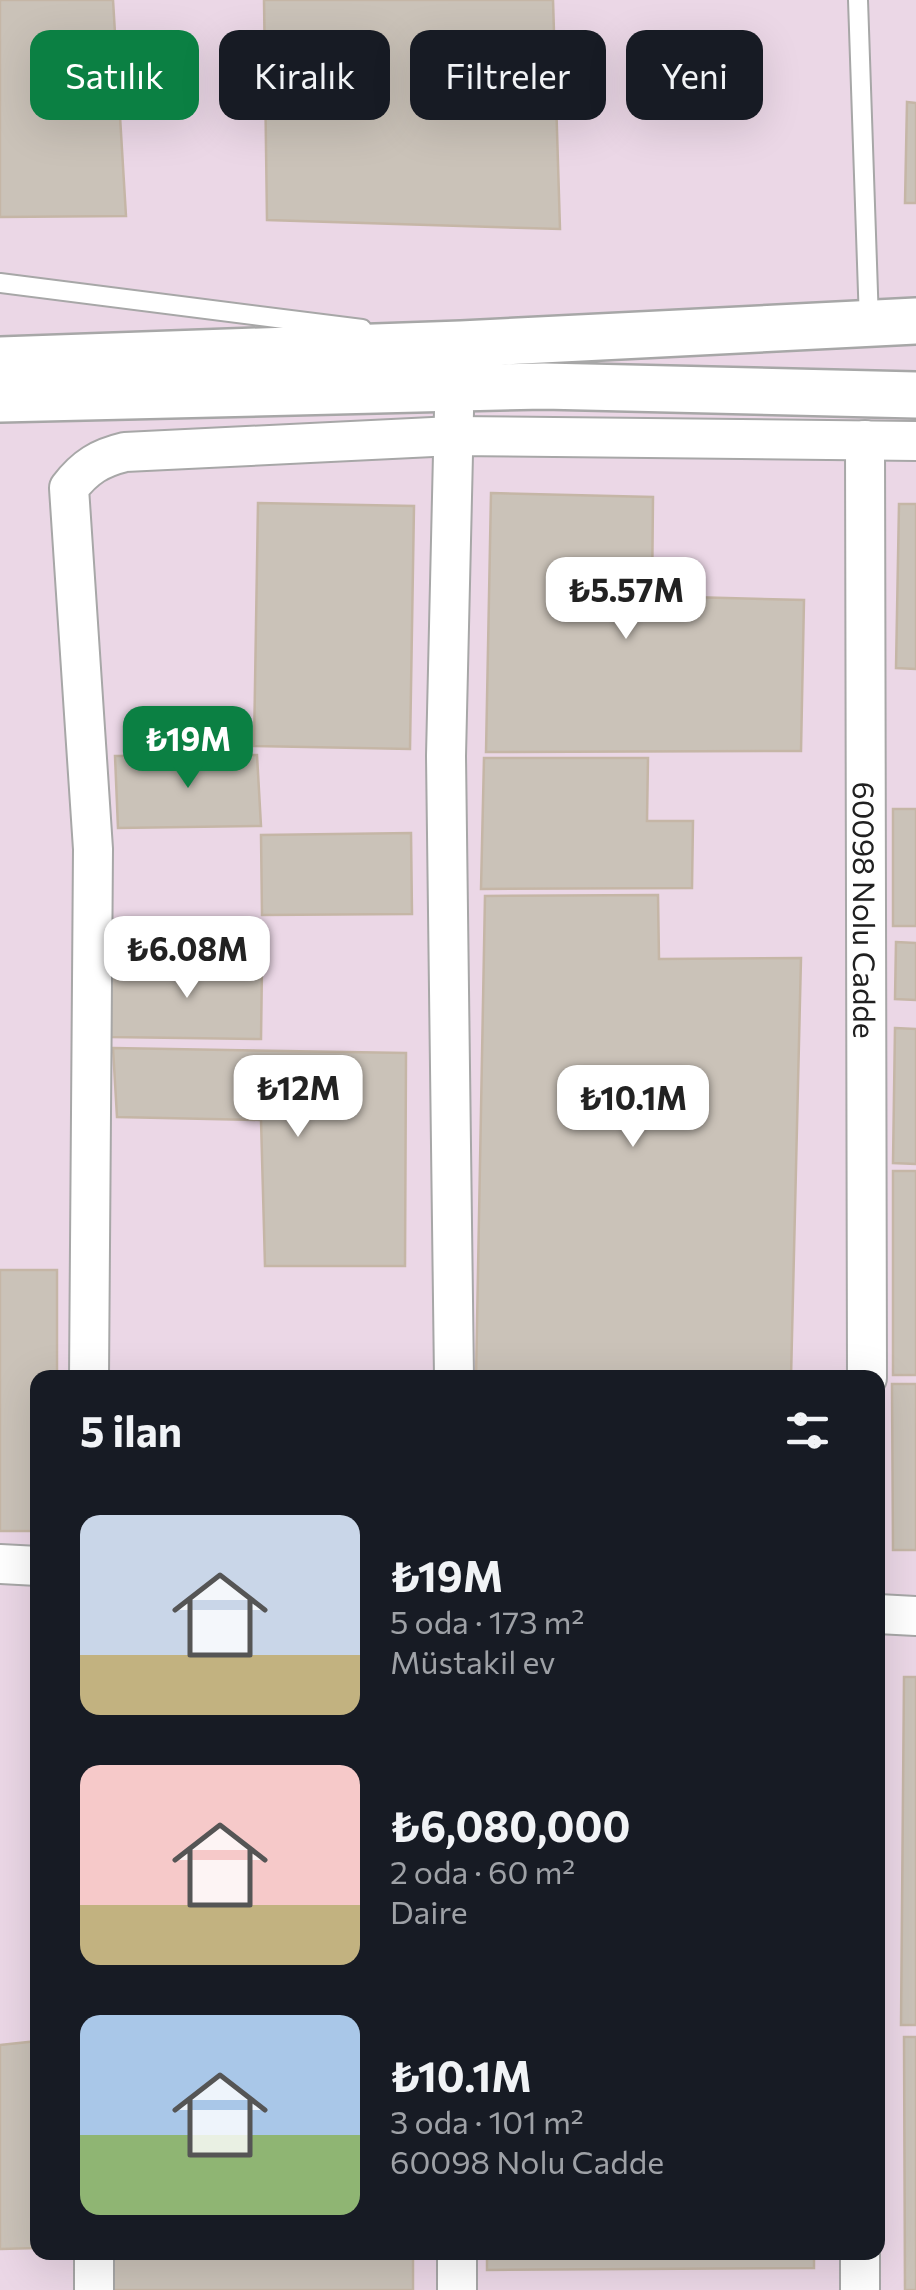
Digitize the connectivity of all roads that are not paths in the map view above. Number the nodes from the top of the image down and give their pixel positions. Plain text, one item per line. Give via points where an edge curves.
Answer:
1 (858, 0) edge
2 (0, 283) edge
3 (916, 321) edge
4 (869, 322) junction
5 (458, 366) junction
6 (30, 372) edge
7 (916, 395) edge
8 (0, 399) edge
9 (453, 436) junction
10 (865, 440) junction
11 (916, 441) edge
12 (89, 1370) edge
13 (454, 1370) edge
14 (868, 1370) edge
15 (0, 1564) edge
16 (30, 1566) edge
17 (885, 1614) edge
18 (916, 1616) edge
19 (94, 2260) edge
20 (457, 2260) edge
21 (860, 2260) edge
22 (94, 2290) edge
23 (457, 2290) edge
24 (860, 2290) edge

1 - 4 lane
2 - 5 lane via 240,310
3 - 4 street
4 - 5 street
5 - 6 street
5 - 7 street via 544,386
5 - 9 street
6 - 8 street
9 - 10 street
9 - 12 street via 125,452 92,463 69,488 93,849
9 - 13 street via 446,756
10 - 11 street
10 - 14 street, 60098 Nolu Cadde
15 - 16 street
17 - 18 street
19 - 22 street
20 - 23 street
21 - 24 street

